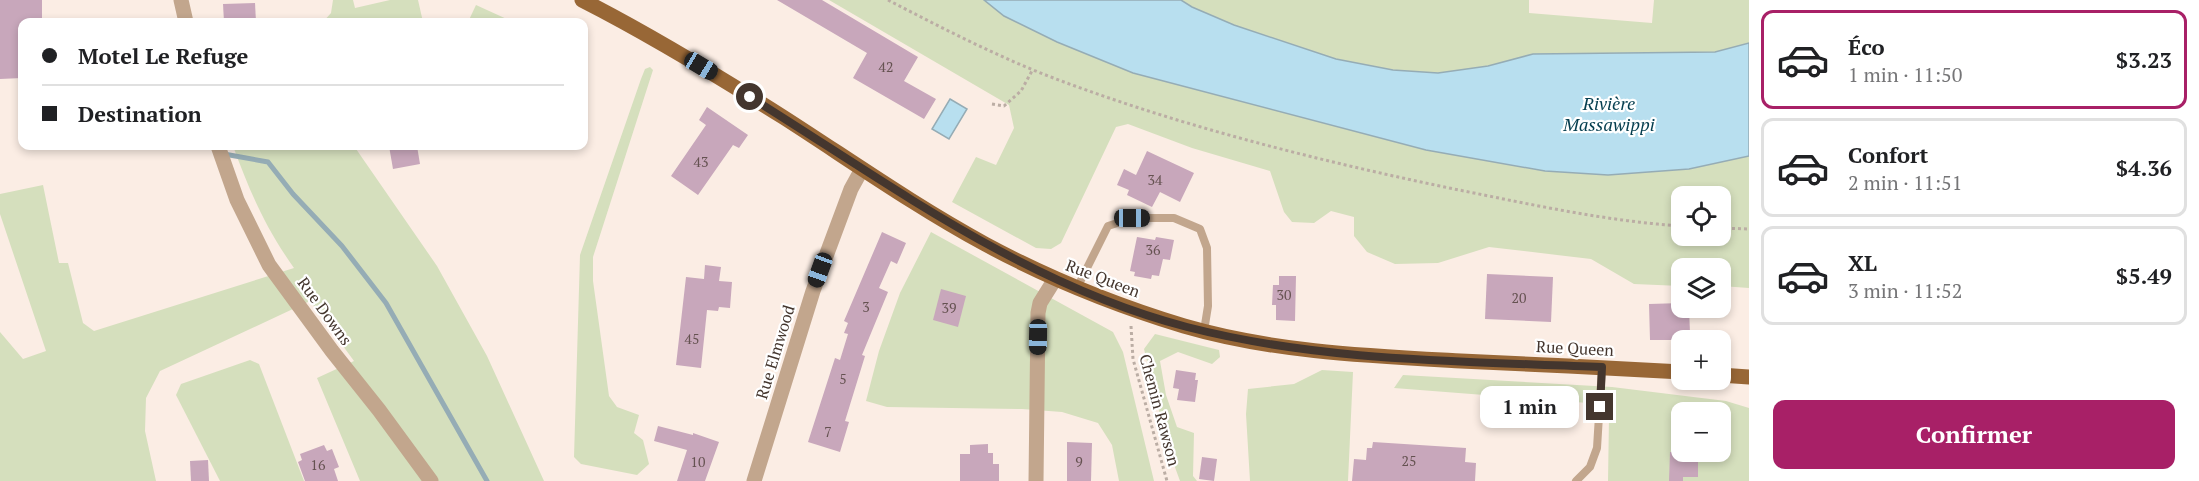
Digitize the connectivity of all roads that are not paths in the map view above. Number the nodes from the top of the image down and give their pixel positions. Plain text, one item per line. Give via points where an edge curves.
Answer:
1 (181, 0) edge
2 (582, 0) edge
3 (185, 18) edge
4 (219, 150) edge
5 (862, 169) junction
6 (1055, 279) junction
7 (1077, 288) junction
8 (1204, 331) junction
9 (1602, 367) junction
10 (1671, 371) edge
11 (1731, 375) edge
12 (1749, 376) edge
13 (431, 481) edge
14 (754, 481) edge
15 (1036, 481) edge
16 (1576, 481) edge

1 - 3 street
2 - 5 main road, Rue Queen via 684,56
4 - 13 street, Rue Downs via 237,200 269,265
5 - 6 main road, Rue Queen via 985,244
5 - 14 street, Rue Elmwood via 813,291
6 - 7 main road, Rue Queen
6 - 15 street via 1038,313
7 - 8 main road, Rue Queen
7 - 8 lane via 1108,226 1132,218 1174,218 1200,229 1207,248 1208,306
8 - 9 main road, Rue Queen via 1273,346 1335,353
9 - 10 main road, Rue Queen
9 - 16 lane via 1597,448 1590,467
11 - 12 main road

